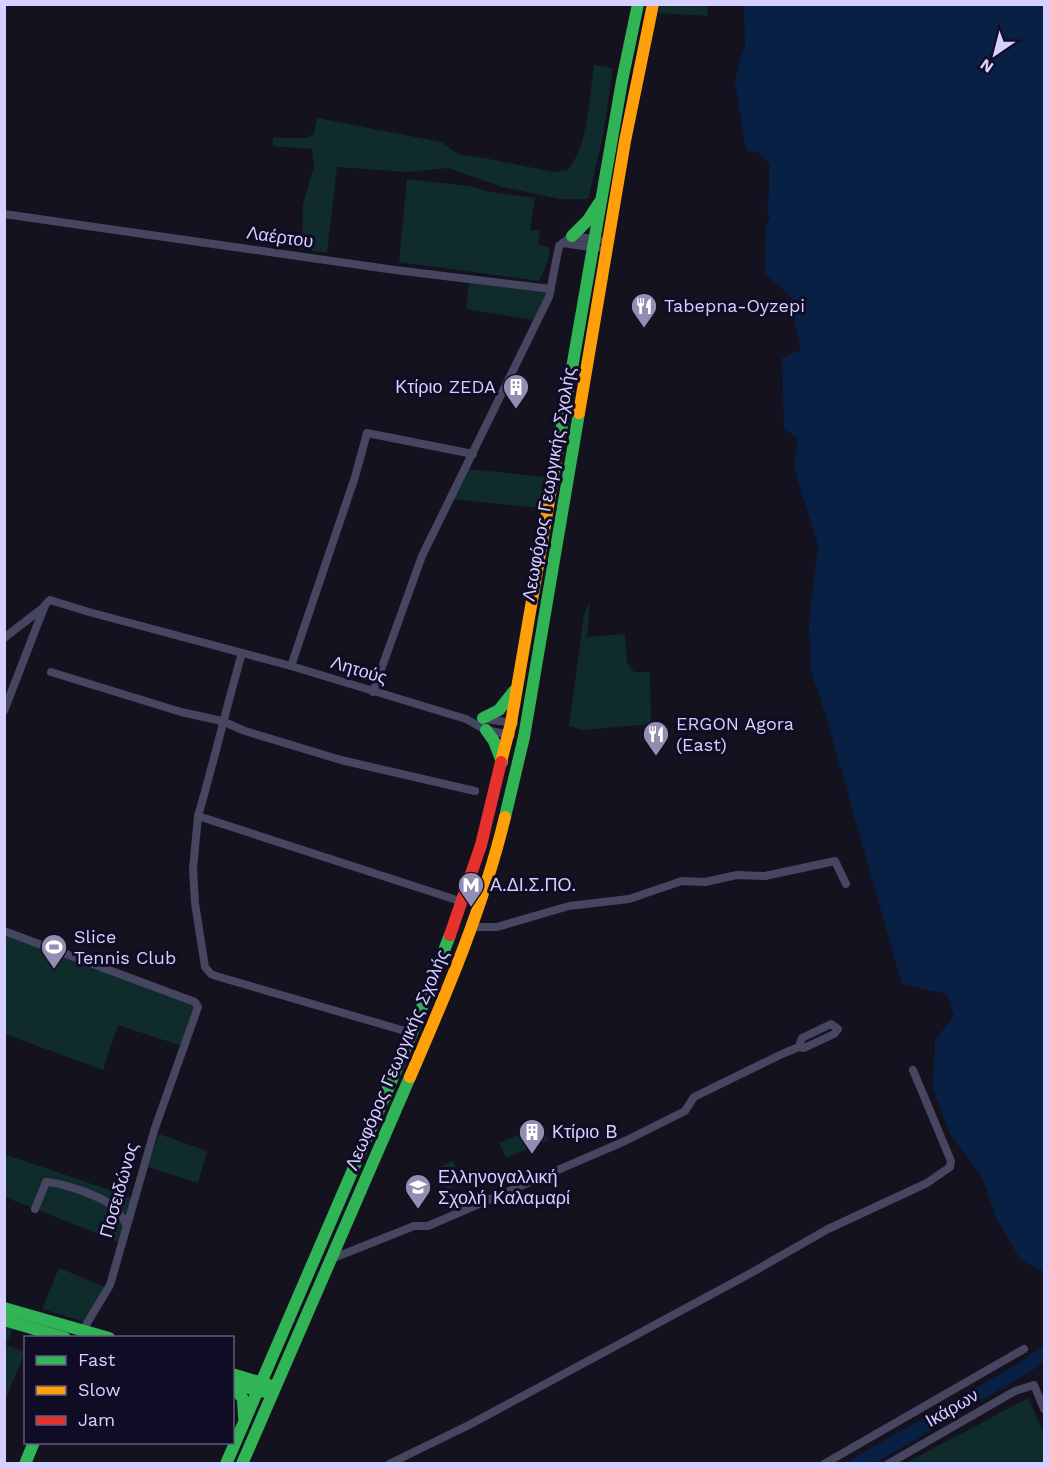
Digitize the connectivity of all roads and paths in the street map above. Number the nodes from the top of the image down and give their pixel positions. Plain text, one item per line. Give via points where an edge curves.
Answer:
1 (636, 4) edge
2 (653, 4) edge
3 (602, 198) junction
4 (4, 214) edge
5 (573, 236) junction
6 (562, 243) junction
7 (601, 245) junction
8 (551, 289) junction
9 (473, 454) junction
10 (44, 607) junction
11 (4, 638) edge
12 (242, 653) junction
13 (291, 666) junction
14 (51, 672) dead end
15 (517, 687) junction
16 (374, 692) junction
17 (4, 711) edge
18 (222, 721) junction
19 (484, 724) junction
20 (510, 729) junction
21 (525, 731) junction
22 (502, 762) junction
23 (475, 790) dead end
24 (198, 816) junction
25 (846, 884) dead end
26 (463, 902) junction
27 (472, 927) junction
28 (4, 931) edge
29 (412, 1033) junction
30 (799, 1047) dead end
31 (913, 1070) dead end
32 (35, 1209) dead end
33 (126, 1224) junction
34 (331, 1259) junction
35 (4, 1308) edge
36 (4, 1320) edge
37 (81, 1334) edge
38 (58, 1336) edge
39 (1024, 1349) dead end
40 (234, 1375) edge
41 (234, 1384) edge
42 (260, 1385) junction
43 (234, 1387) edge
44 (274, 1391) junction
45 (1044, 1409) edge
46 (243, 1421) junction
47 (34, 1444) edge
48 (234, 1444) edge
49 (234, 1444) edge
50 (25, 1464) edge
51 (226, 1464) edge
52 (242, 1464) edge
53 (389, 1464) edge
54 (824, 1464) edge
55 (888, 1464) edge

1 - 3 main road, Λεωφόρος Γεωργικής Σχολής
2 - 7 main road, Λεωφόρος Γεωργικής Σχολής
3 - 5 main road
3 - 7 main road, Λεωφόρος Γεωργικής Σχολής
4 - 8 street, Λαέρτου
5 - 6 street
5 - 7 street
6 - 7 street
6 - 8 street
7 - 15 main road, Λεωφόρος Γεωργικής Σχολής
7 - 21 main road, Λεωφόρος Γεωργικής Σχολής
8 - 9 street
9 - 13 street via 368,433
9 - 16 street via 422,556
10 - 11 street
10 - 12 street, Λητούς via 50,600
10 - 17 street
12 - 13 street, Λητούς
12 - 18 street
13 - 16 street, Λητούς
14 - 18 street
15 - 19 main road
15 - 20 main road, Λεωφόρος Γεωργικής Σχολής
16 - 19 street, Λητούς
18 - 23 street via 341,760
18 - 24 street via 216,758
19 - 20 street, Λητούς
19 - 22 main road
20 - 21 street, Λητούς
20 - 22 main road, Λεωφόρος Γεωργικής Σχολής
21 - 27 main road, Λεωφόρος Γεωργικής Σχολής via 495,859
22 - 26 main road, Λεωφόρος Γεωργικής Σχολής
24 - 26 street
24 - 29 street via 195,903 207,971
25 - 27 street via 835,861 765,876 682,881 629,899 569,906 497,927
26 - 29 main road, Λεωφόρος Γεωργικής Σχολής
27 - 34 main road, Λεωφόρος Γεωργικής Σχολής
28 - 33 street, Ποσειδώνος via 195,1002 198,1009 160,1111
29 - 42 main road, Λεωφόρος Γεωργικής Σχολής
30 - 34 street via 694,1097 685,1110 605,1150 428,1226 414,1226
31 - 53 street via 951,1161 944,1172 828,1229 540,1387
32 - 33 street via 46,1182 58,1183 114,1207
33 - 37 street, Ποσειδώνος via 110,1285
34 - 44 main road, Λεωφόρος Γεωργικής Σχολής
35 - 37 main road
36 - 38 main road
39 - 54 street
40 - 42 main road
41 - 42 main road
42 - 44 main road
42 - 46 main road, Λεωφόρος Γεωργικής Σχολής
43 - 46 main road via 243,1399
44 - 52 main road, Λεωφόρος Γεωργικής Σχολής
45 - 55 street, Ικάρων via 1034,1385 1015,1391
46 - 48 main road, Λεωφόρος Γεωργικής Σχολής
47 - 50 main road
49 - 51 main road, Λεωφόρος Γεωργικής Σχολής

